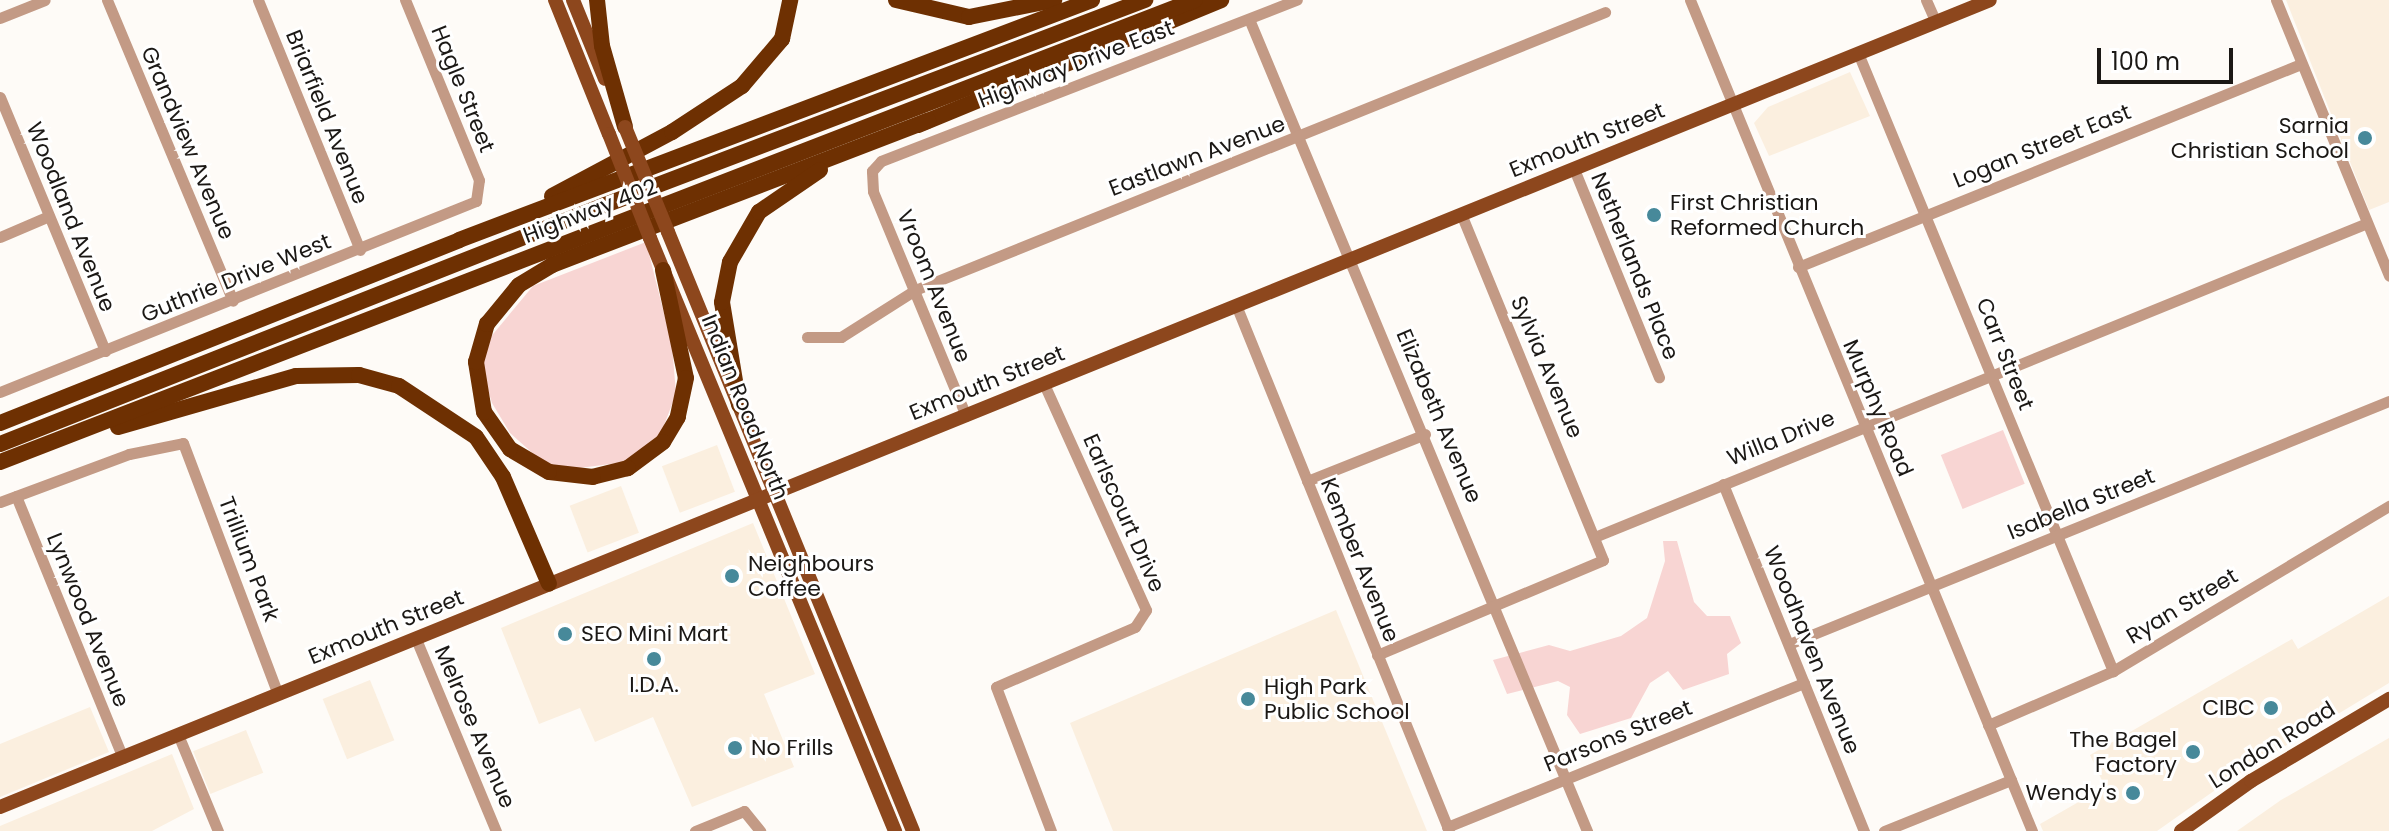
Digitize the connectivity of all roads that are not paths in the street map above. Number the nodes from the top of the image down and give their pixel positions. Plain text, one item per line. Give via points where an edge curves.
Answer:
1 (45, 0) edge
2 (107, 0) edge
3 (258, 0) edge
4 (405, 0) edge
5 (555, 0) edge
6 (573, 0) edge
7 (597, 0) edge
8 (790, 0) edge
9 (896, 0) edge
10 (1054, 0) edge
11 (1092, 0) edge
12 (1126, 0) edge
13 (1145, 0) edge
14 (1195, 0) edge
15 (1221, 0) edge
16 (1297, 0) edge
17 (1690, 0) edge
18 (1926, 0) edge
19 (1990, 0) edge
20 (2276, 0) edge
21 (1605, 12) dead end
22 (0, 18) edge
23 (1249, 19) junction
24 (1936, 22) junction
25 (1858, 53) junction
26 (2301, 64) junction
27 (0, 97) edge
28 (1732, 105) junction
29 (928, 121) junction
30 (625, 127) junction
31 (1300, 138) junction
32 (1574, 169) junction
33 (872, 171) joint
34 (481, 194) joint
35 (1461, 214) junction
36 (1925, 214) junction
37 (49, 216) junction
38 (2367, 223) junction
39 (0, 237) edge
40 (459, 240) junction
41 (360, 250) junction
42 (1351, 260) junction
43 (1798, 267) junction
44 (663, 270) junction
45 (2389, 276) edge
46 (915, 290) junction
47 (233, 301) junction
48 (1236, 305) junction
49 (807, 337) dead end
50 (105, 351) junction
51 (1993, 375) junction
52 (1659, 377) dead end
53 (1044, 384) junction
54 (0, 392) edge
55 (2389, 401) edge
56 (739, 405) junction
57 (966, 416) junction
58 (0, 423) edge
59 (1864, 426) junction
60 (0, 434) edge
61 (1425, 434) junction
62 (0, 444) edge
63 (0, 462) edge
64 (0, 470) edge
65 (1307, 481) junction
66 (1723, 484) junction
67 (775, 490) junction
68 (16, 496) junction
69 (758, 496) junction
70 (0, 502) edge
71 (2389, 506) edge
72 (1597, 536) junction
73 (2058, 536) junction
74 (549, 584) junction
75 (1931, 586) junction
76 (1496, 608) junction
77 (416, 639) junction
78 (1789, 644) junction
79 (1377, 655) junction
80 (2113, 671) junction
81 (1804, 683) junction
82 (278, 694) junction
83 (2389, 699) edge
84 (1988, 725) junction
85 (179, 737) junction
86 (123, 758) junction
87 (1566, 780) junction
88 (2011, 780) junction
89 (0, 807) edge
90 (1448, 829) edge
91 (218, 831) edge
92 (496, 831) edge
93 (695, 831) edge
94 (760, 831) edge
95 (895, 831) edge
96 (913, 831) edge
97 (1051, 831) edge
98 (1587, 831) edge
99 (1864, 831) edge
100 (1884, 831) edge
101 (2032, 831) edge
102 (2181, 831) edge

1 - 22 street
2 - 47 street, Grandview Avenue
3 - 41 street, Briarfield Avenue
4 - 34 street, Hagle Street
5 - 44 main road, Indian Road North, bridge
6 - 30 main road, Indian Road North
7 - 30 highway via 602,46
8 - 40 highway via 782,39 742,86 601,171
9 - 10 highway via 969,17
11 - 40 highway
12 - 60 highway, Highway 402 via 601,197
13 - 62 highway via 605,205
14 - 63 highway, Highway 402
15 - 29 highway
16 - 23 street, Highway Drive East
17 - 28 street, Murphy Road
18 - 24 street
19 - 24 main road, Exmouth Street
20 - 26 street
21 - 31 street, Eastlawn Avenue
23 - 31 street, Elizabeth Avenue
23 - 33 street, Highway Drive East via 881,161
24 - 25 main road, Exmouth Street
25 - 28 main road, Exmouth Street
25 - 36 street, Carr Street
26 - 36 street, Logan Street East
26 - 38 street
27 - 37 street, Woodland Avenue
28 - 32 main road, Exmouth Street
28 - 43 street, Murphy Road
29 - 44 highway via 552,265 519,285 487,324 476,362 484,412 510,449 549,472 593,477 628,468 663,442 678,417 686,378
29 - 56 highway via 799,182 772,200 741,235 722,302
30 - 56 main road, Indian Road North, bridge
31 - 42 street, Elizabeth Avenue
31 - 46 street, Eastlawn Avenue
32 - 35 main road, Exmouth Street
32 - 52 street, Netherlands Place
33 - 46 street, Vroom Avenue via 873,191
34 - 41 street, Guthrie Drive West via 472,205
35 - 42 main road, Exmouth Street
35 - 72 street, Sylvia Avenue
36 - 43 street, Logan Street East
36 - 51 street, Carr Street
37 - 39 street
37 - 50 street, Woodland Avenue
38 - 45 street
38 - 51 street, Willa Drive
40 - 58 highway
41 - 47 street, Guthrie Drive West
42 - 48 main road, Exmouth Street
42 - 61 street, Elizabeth Avenue
43 - 59 street, Murphy Road
44 - 69 main road, Indian Road North
46 - 49 street, Eastlawn Avenue via 841,337
46 - 57 street, Vroom Avenue
47 - 50 street, Guthrie Drive West
48 - 53 main road, Exmouth Street
48 - 65 street, Kember Avenue
50 - 54 street, Guthrie Drive West
51 - 59 street, Willa Drive
51 - 73 street, Carr Street
53 - 57 main road, Exmouth Street
53 - 97 street, Earlscourt Drive via 1146,610 1135,627 999,684 996,698
55 - 73 street, Isabella Street
56 - 67 main road, Indian Road North
57 - 67 main road, Exmouth Street
59 - 66 street, Willa Drive
59 - 75 street, Murphy Road
61 - 65 street
61 - 76 street, Elizabeth Avenue
64 - 74 highway via 239,388 296,376 359,375 399,386 476,437 503,477
65 - 79 street, Kember Avenue
66 - 72 street, Willa Drive
66 - 78 street, Woodhaven Avenue
67 - 69 main road, Exmouth Street
67 - 96 main road, Indian Road North
68 - 70 street
68 - 82 street, Trillium Park via 129,454 179,442 188,453
68 - 86 street, Lynwood Avenue
69 - 74 main road, Exmouth Street
69 - 95 main road, Indian Road North
71 - 80 street, Ryan Street
72 - 76 street via 1600,564
73 - 75 street, Isabella Street
73 - 80 street, Carr Street
74 - 77 main road, Exmouth Street
75 - 78 street, Isabella Street
75 - 84 street, Murphy Road
76 - 79 street
76 - 87 street, Elizabeth Avenue
77 - 82 main road, Exmouth Street
77 - 92 street, Melrose Avenue
78 - 81 street, Woodhaven Avenue
79 - 90 street, Kember Avenue
80 - 84 street, Ryan Street
81 - 87 street, Parsons Street
81 - 99 street, Woodhaven Avenue
82 - 85 main road, Exmouth Street
83 - 102 main road, London Road via 2251,781
84 - 88 street, Murphy Road
85 - 86 main road, Exmouth Street
85 - 91 street
86 - 89 main road, Exmouth Street
87 - 90 street, Parsons Street
87 - 98 street, Elizabeth Avenue
88 - 100 street
88 - 101 street, Murphy Road
93 - 94 street via 750,813

